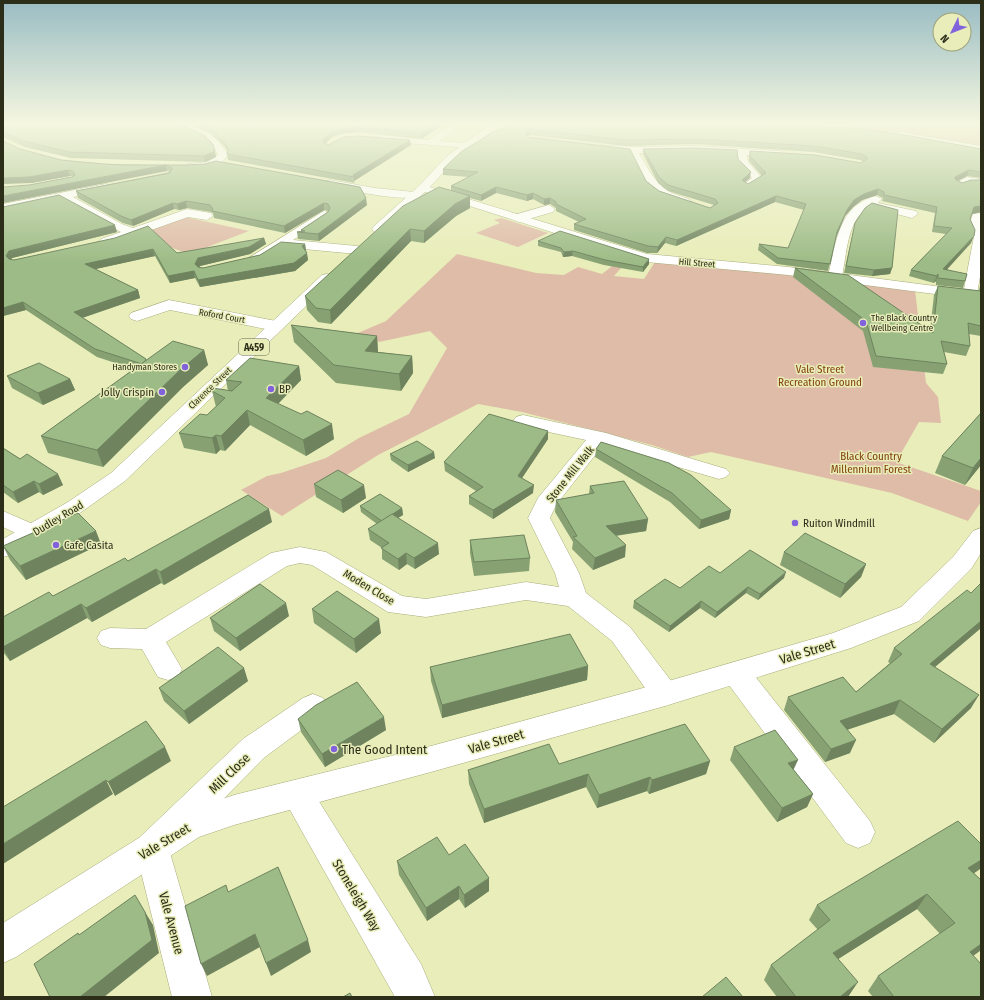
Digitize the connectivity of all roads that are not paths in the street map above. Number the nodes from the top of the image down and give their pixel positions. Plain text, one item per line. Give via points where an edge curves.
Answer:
1 (440, 170) edge
2 (644, 170) edge
3 (750, 170) edge
4 (758, 178) junction
5 (769, 180) edge
6 (322, 181) edge
7 (981, 182) edge
8 (960, 184) edge
9 (114, 185) edge
10 (748, 186) edge
11 (419, 191) junction
12 (62, 196) junction
13 (701, 207) edge
14 (3, 208) edge
15 (549, 209) dead end
16 (324, 214) edge
17 (912, 214) dead end
18 (207, 216) dead end
19 (981, 217) edge
20 (518, 218) junction
21 (133, 232) junction
22 (280, 243) junction
23 (90, 245) edge
24 (357, 250) junction
25 (241, 262) edge
26 (835, 276) junction
27 (975, 295) edge
28 (137, 316) dead end
29 (276, 326) junction
30 (523, 421) dead end
31 (599, 437) junction
32 (719, 473) dead end
33 (92, 497) joint
34 (3, 518) edge
35 (34, 533) junction
36 (981, 536) edge
37 (3, 549) edge
38 (575, 598) junction
39 (110, 638) dead end
40 (150, 639) junction
41 (168, 669) dead end
42 (736, 673) junction
43 (665, 694) junction
44 (313, 706) edge
45 (297, 794) junction
46 (858, 832) dead end
47 (152, 848) junction
48 (3, 944) edge
49 (192, 997) edge
50 (415, 997) edge

1 - 11 street, A459
2 - 13 street via 653,186 663,194
3 - 4 street
4 - 5 street
4 - 10 street
6 - 11 street, Hill Street via 375,191
7 - 8 street via 966,180
9 - 12 street
11 - 20 street, Hill Street
11 - 24 street, Clarence Street / A459
12 - 14 street
12 - 21 street via 118,228
15 - 20 street
16 - 22 street
17 - 26 street via 872,201 857,209 846,227
18 - 21 street via 187,213
19 - 27 street via 977,217 975,226 980,236
20 - 26 street, Hill Street via 646,258
21 - 23 street
22 - 24 street
22 - 25 street via 256,258
24 - 29 street, Clarence Street / A459
26 - 27 street, Hill Street
28 - 29 street, Roford Court via 171,300
29 - 33 street, Clarence Street / A459 via 118,477
30 - 31 street, Stone Mill Walk
31 - 32 street, Stone Mill Walk
31 - 38 street, Stone Mill Walk via 546,502 539,518 567,573
33 - 35 street, Dudley Road / A459
34 - 35 street
35 - 37 street, Dudley Road / A459
36 - 42 street, Vale Street via 962,563 910,614 841,641
38 - 40 street, Moden Close via 526,591 426,608 397,605 318,558 300,555 280,559
38 - 43 street via 620,634
39 - 40 street
40 - 41 street
42 - 43 street, Vale Street
42 - 46 street
43 - 45 street, Vale Street
44 - 47 street, Mill Close via 254,748
45 - 47 street, Vale Street via 234,810 189,825
45 - 50 street, Stoneleigh Way via 407,978
47 - 48 street, Vale Street
47 - 49 street, Vale Avenue

